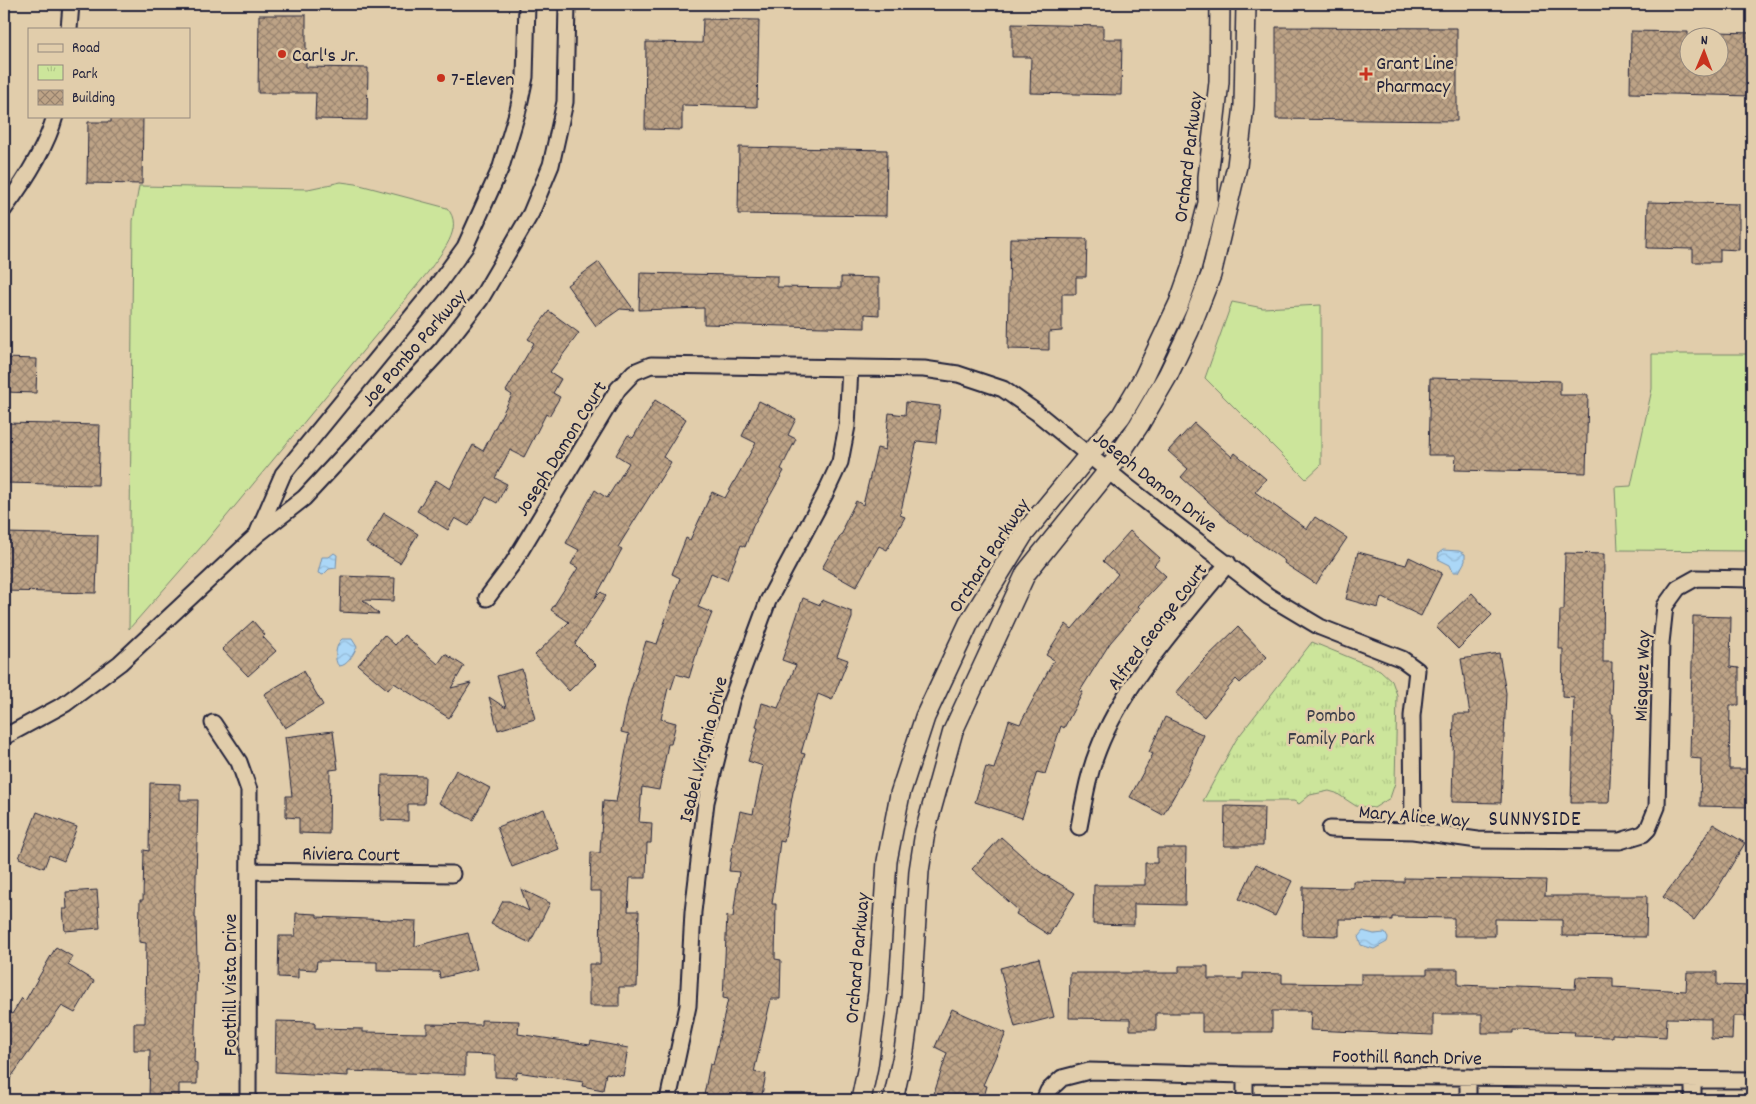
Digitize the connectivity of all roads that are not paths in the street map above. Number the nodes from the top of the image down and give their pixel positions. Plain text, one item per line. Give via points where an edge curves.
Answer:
1 (71, 4) edge
2 (527, 4) edge
3 (567, 4) edge
4 (1220, 4) edge
5 (1246, 4) edge
6 (69, 28) edge
7 (54, 118) edge
8 (4, 209) edge
9 (695, 366) joint
10 (850, 368) junction
11 (1090, 455) junction
12 (1108, 471) junction
13 (258, 534) junction
14 (1228, 563) junction
15 (1748, 579) edge
16 (487, 598) dead end
17 (213, 723) dead end
18 (4, 737) edge
19 (1079, 827) dead end
20 (1330, 829) dead end
21 (1412, 831) junction
22 (1643, 834) joint
23 (249, 871) junction
24 (452, 874) dead end
25 (1245, 1075) junction
26 (1468, 1077) junction
27 (1693, 1080) junction
28 (1752, 1080) edge
29 (248, 1100) edge
30 (668, 1100) edge
31 (861, 1100) edge
32 (893, 1100) edge
33 (1044, 1100) edge
34 (1245, 1100) edge
35 (1468, 1100) edge
36 (1693, 1100) edge

1 - 6 street
2 - 13 street, Joe Pombo Parkway via 525,77 518,110 501,167 465,247 283,474
3 - 13 street, Joe Pombo Parkway via 565,102 550,165 531,213 485,292 441,350 304,498
4 - 11 street, Orchard Parkway via 1219,82 1208,203 1195,254 1179,303 1144,377 1121,416
5 - 12 street, Orchard Parkway via 1244,105 1237,166 1211,275 1168,375
7 - 8 street via 45,143
9 - 10 street, Joseph Damon Drive
9 - 16 street, Joseph Damon Court via 651,365 634,372 618,389 513,563
10 - 11 street, Joseph Damon Drive via 924,369 958,374 1003,390
10 - 30 street, Isabel Virginia Drive via 847,426 840,462 768,601 731,701 706,802 693,912 688,1006
11 - 12 street, Joseph Damon Drive
11 - 31 street, Orchard Parkway via 1023,535 969,623 925,717 900,794 887,861 878,992
12 - 14 street, Joseph Damon Drive
12 - 32 street, Orchard Parkway via 1026,573 954,731 925,832 919,871 911,999
13 - 18 street, Joe Pombo Parkway via 120,663 65,704
14 - 19 street, Alfred George Court via 1158,650 1119,708 1098,748 1086,787
14 - 21 street, Joseph Damon Drive via 1268,596 1320,626 1402,659 1417,670 1412,716
15 - 22 street, Misquez Way via 1696,578 1678,588 1665,606 1661,643 1657,807
17 - 23 street, Foothill Vista Drive via 239,762 249,790
20 - 21 street, Mary Alice Way
21 - 22 street, Mary Alice Way via 1488,840 1620,841
23 - 24 street, Riviera Court
23 - 29 street, Foothill Vista Drive
25 - 26 street, Foothill Ranch Drive
25 - 33 street, Foothill Ranch Drive via 1089,1071 1062,1078 1048,1091
25 - 34 street
26 - 27 street, Foothill Ranch Drive
26 - 35 street
27 - 28 street, Foothill Ranch Drive
27 - 36 street

